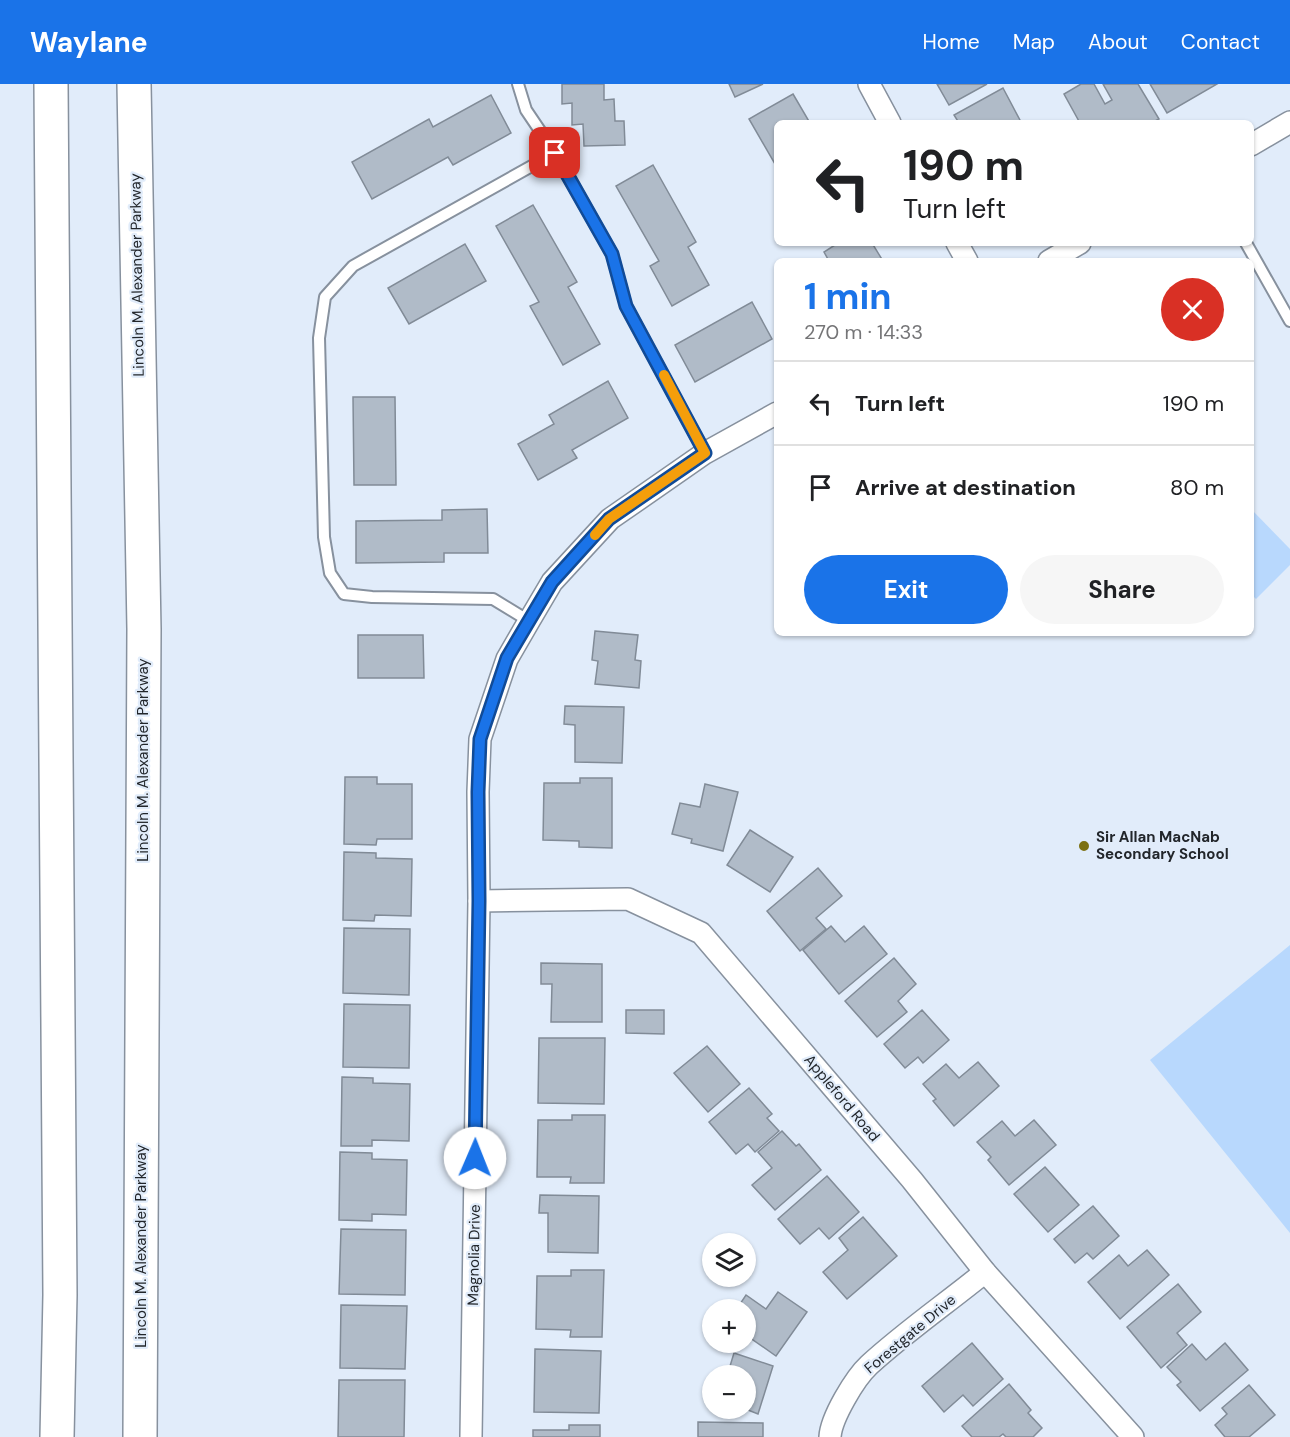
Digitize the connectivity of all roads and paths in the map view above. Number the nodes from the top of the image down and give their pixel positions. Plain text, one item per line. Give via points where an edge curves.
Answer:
1 (51, 84) edge
2 (134, 84) edge
3 (518, 84) edge
4 (869, 84) edge
5 (888, 120) edge
6 (1290, 122) edge
7 (1254, 143) edge
8 (555, 153) junction
9 (1075, 246) edge
10 (1248, 246) edge
11 (1053, 258) edge
12 (1290, 321) edge
13 (774, 415) edge
14 (705, 453) junction
15 (529, 621) junction
16 (479, 901) junction
17 (985, 1272) junction
18 (57, 1437) edge
19 (140, 1437) edge
20 (471, 1437) edge
21 (830, 1437) edge
22 (1133, 1437) edge

1 - 18 highway via 60,1283
2 - 19 highway, Lincoln M. Alexander Parkway via 144,629
3 - 8 lane via 526,110
4 - 5 street
6 - 7 street
8 - 14 lane via 612,254 626,306
8 - 15 lane via 353,266 325,297 319,338 324,537 330,573 344,594 493,599
9 - 11 street
10 - 12 lane
13 - 14 street, Magnolia Drive
14 - 15 street, Magnolia Drive via 609,519 552,582
15 - 16 street, Magnolia Drive via 507,658 480,739
16 - 17 street, Appleford Road via 628,899 701,933 912,1180
16 - 20 street, Magnolia Drive
17 - 21 street, Forestgate Drive via 868,1366 849,1393 830,1429
17 - 22 street, Appleford Road

